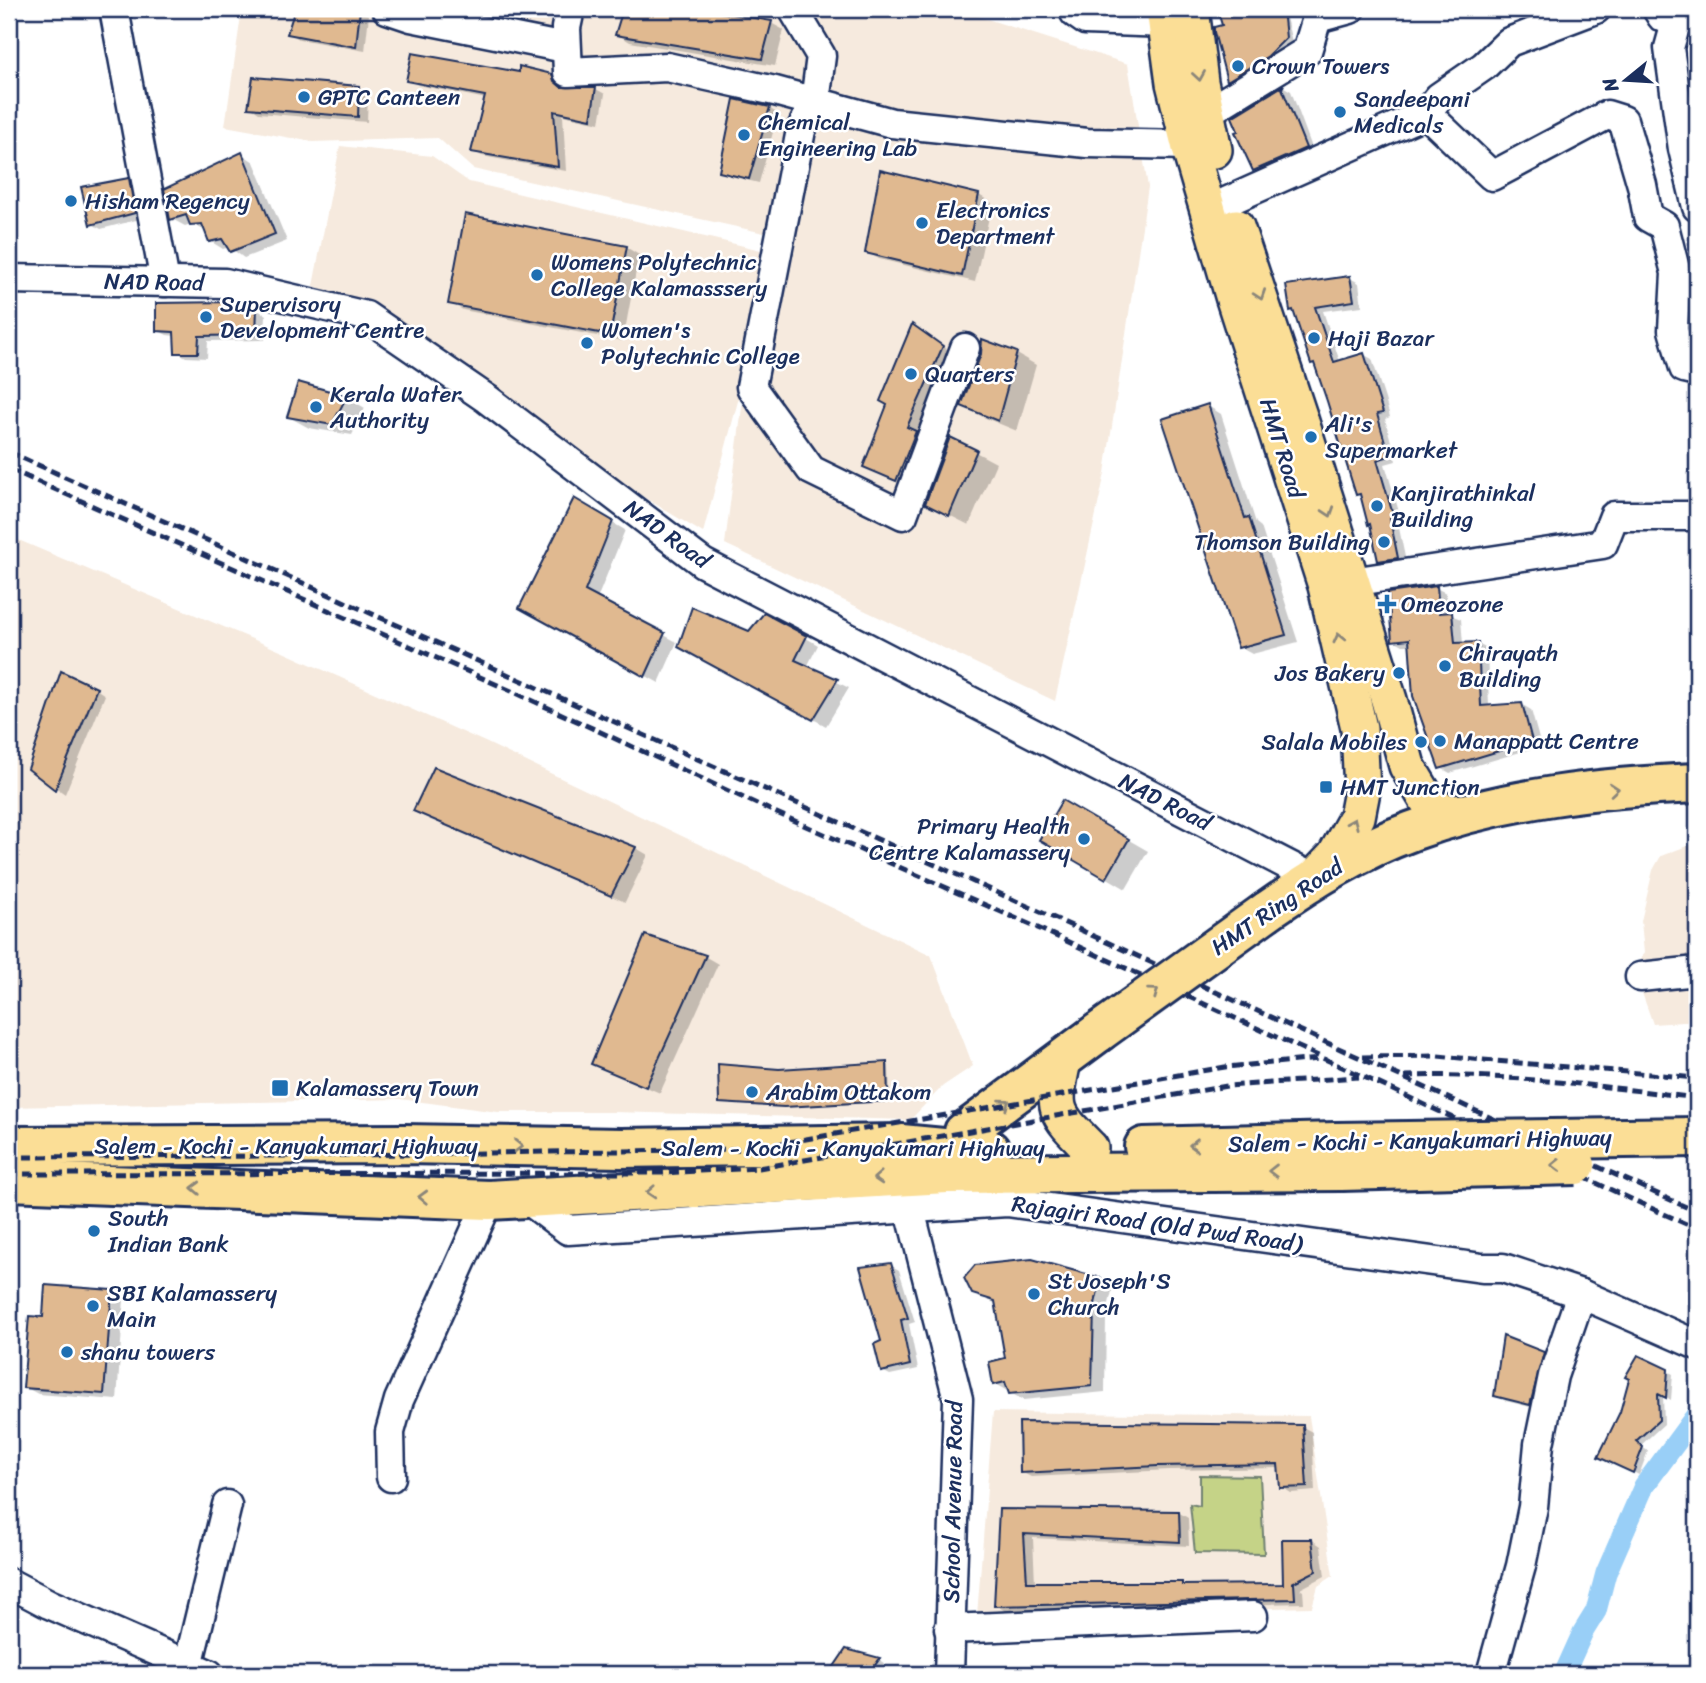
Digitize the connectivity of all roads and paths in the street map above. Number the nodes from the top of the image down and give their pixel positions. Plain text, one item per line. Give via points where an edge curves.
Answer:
1 (114, 9) edge
2 (387, 9) edge
3 (570, 9) edge
4 (793, 9) edge
5 (1074, 9) edge
6 (1350, 9) edge
7 (1596, 9) edge
8 (1174, 13) edge
9 (1315, 13) edge
10 (1677, 14) edge
11 (565, 48) junction
12 (815, 102) junction
13 (1206, 113) junction
14 (1426, 113) junction
15 (1189, 145) junction
16 (1228, 201) junction
17 (1697, 207) edge
18 (9, 279) edge
19 (165, 282) junction
20 (965, 348) dead end
21 (1697, 371) edge
22 (1697, 516) edge
23 (1351, 582) junction
24 (1697, 783) edge
25 (1483, 811) junction
26 (1313, 878) junction
27 (1697, 971) edge
28 (1640, 977) dead end
29 (1063, 1061) junction
30 (1697, 1137) edge
31 (9, 1146) edge
32 (1090, 1148) junction
33 (964, 1150) junction
34 (1339, 1156) junction
35 (1018, 1162) junction
36 (1697, 1162) edge
37 (9, 1181) edge
38 (527, 1199) junction
39 (489, 1200) junction
40 (910, 1210) junction
41 (1580, 1294) junction
42 (1697, 1345) edge
43 (391, 1477) dead end
44 (227, 1505) dead end
45 (9, 1583) edge
46 (1253, 1616) dead end
47 (950, 1629) junction
48 (198, 1670) edge
49 (949, 1674) edge
50 (1491, 1674) edge

1 - 19 street
2 - 11 street
3 - 11 street
4 - 12 street via 821,56
5 - 8 street via 1085,20
6 - 9 street
7 - 14 street via 1509,42 1439,97
8 -> 13 main road, HMT Road via 1198,69
8 - 15 main road, HMT Road via 1174,83
9 - 13 street via 1307,51
10 - 17 street via 1669,48 1683,149
11 - 12 street via 568,72 667,67
12 - 15 street via 892,122 1087,142
12 - 20 street via 801,130 751,387 811,470 903,515
13 - 16 main road, HMT Road
14 - 16 street
14 - 21 street via 1492,176 1607,115 1623,120 1648,217 1664,226 1676,273 1673,330 1684,368
26 -> 15 main road, HMT Road via 1335,856 1357,817 1362,791 1359,728 1326,586
16 -> 23 main road, HMT Road
18 - 19 street, NAD Road
19 - 26 street, NAD Road via 225,283 366,316 487,398 703,562
22 - 23 street via 1614,516 1603,544
23 - 25 main road, HMT Road via 1407,766 1428,801 1441,810
25 -> 24 highway, HMT Ring Road via 1608,789
25 - 26 highway, HMT Ring Road via 1409,832
29 -> 26 highway, HMT Ring Road, bridge
27 - 28 street
29 - 32 main road via 1056,1097 1058,1113
33 -> 29 highway, HMT Ring Road via 964,1132
30 - 34 highway, Salem - Kochi - Kanyakumari Highway, bridge
31 -> 33 highway, Salem - Kochi - Kanyakumari Highway via 901,1144
34 -> 32 highway, Salem - Kochi - Kanyakumari Highway
32 - 35 highway, Salem - Kochi - Kanyakumari Highway
33 - 35 highway, Salem - Kochi - Kanyakumari Highway
34 -> 35 highway, Salem - Kochi - Kanyakumari Highway
36 -> 34 highway, bridge
35 -> 38 highway, Salem - Kochi - Kanyakumari Highway via 946,1174
39 -> 37 highway, Salem - Kochi - Kanyakumari Highway
38 - 39 highway, Salem - Kochi - Kanyakumari Highway
38 - 40 street, Rajagiri Road (Old Pwd Road) via 569,1230
39 - 43 street via 399,1399 390,1432
40 - 41 street, Rajagiri Road (Old Pwd Road) via 1007,1202 1503,1268
40 - 47 street, School Avenue Road via 958,1399
41 - 42 street, Rajagiri Road (Old Pwd Road)
41 - 50 street via 1553,1376 1521,1566
44 - 48 street
45 - 48 street
46 - 47 street
47 - 49 street, School Avenue Road

